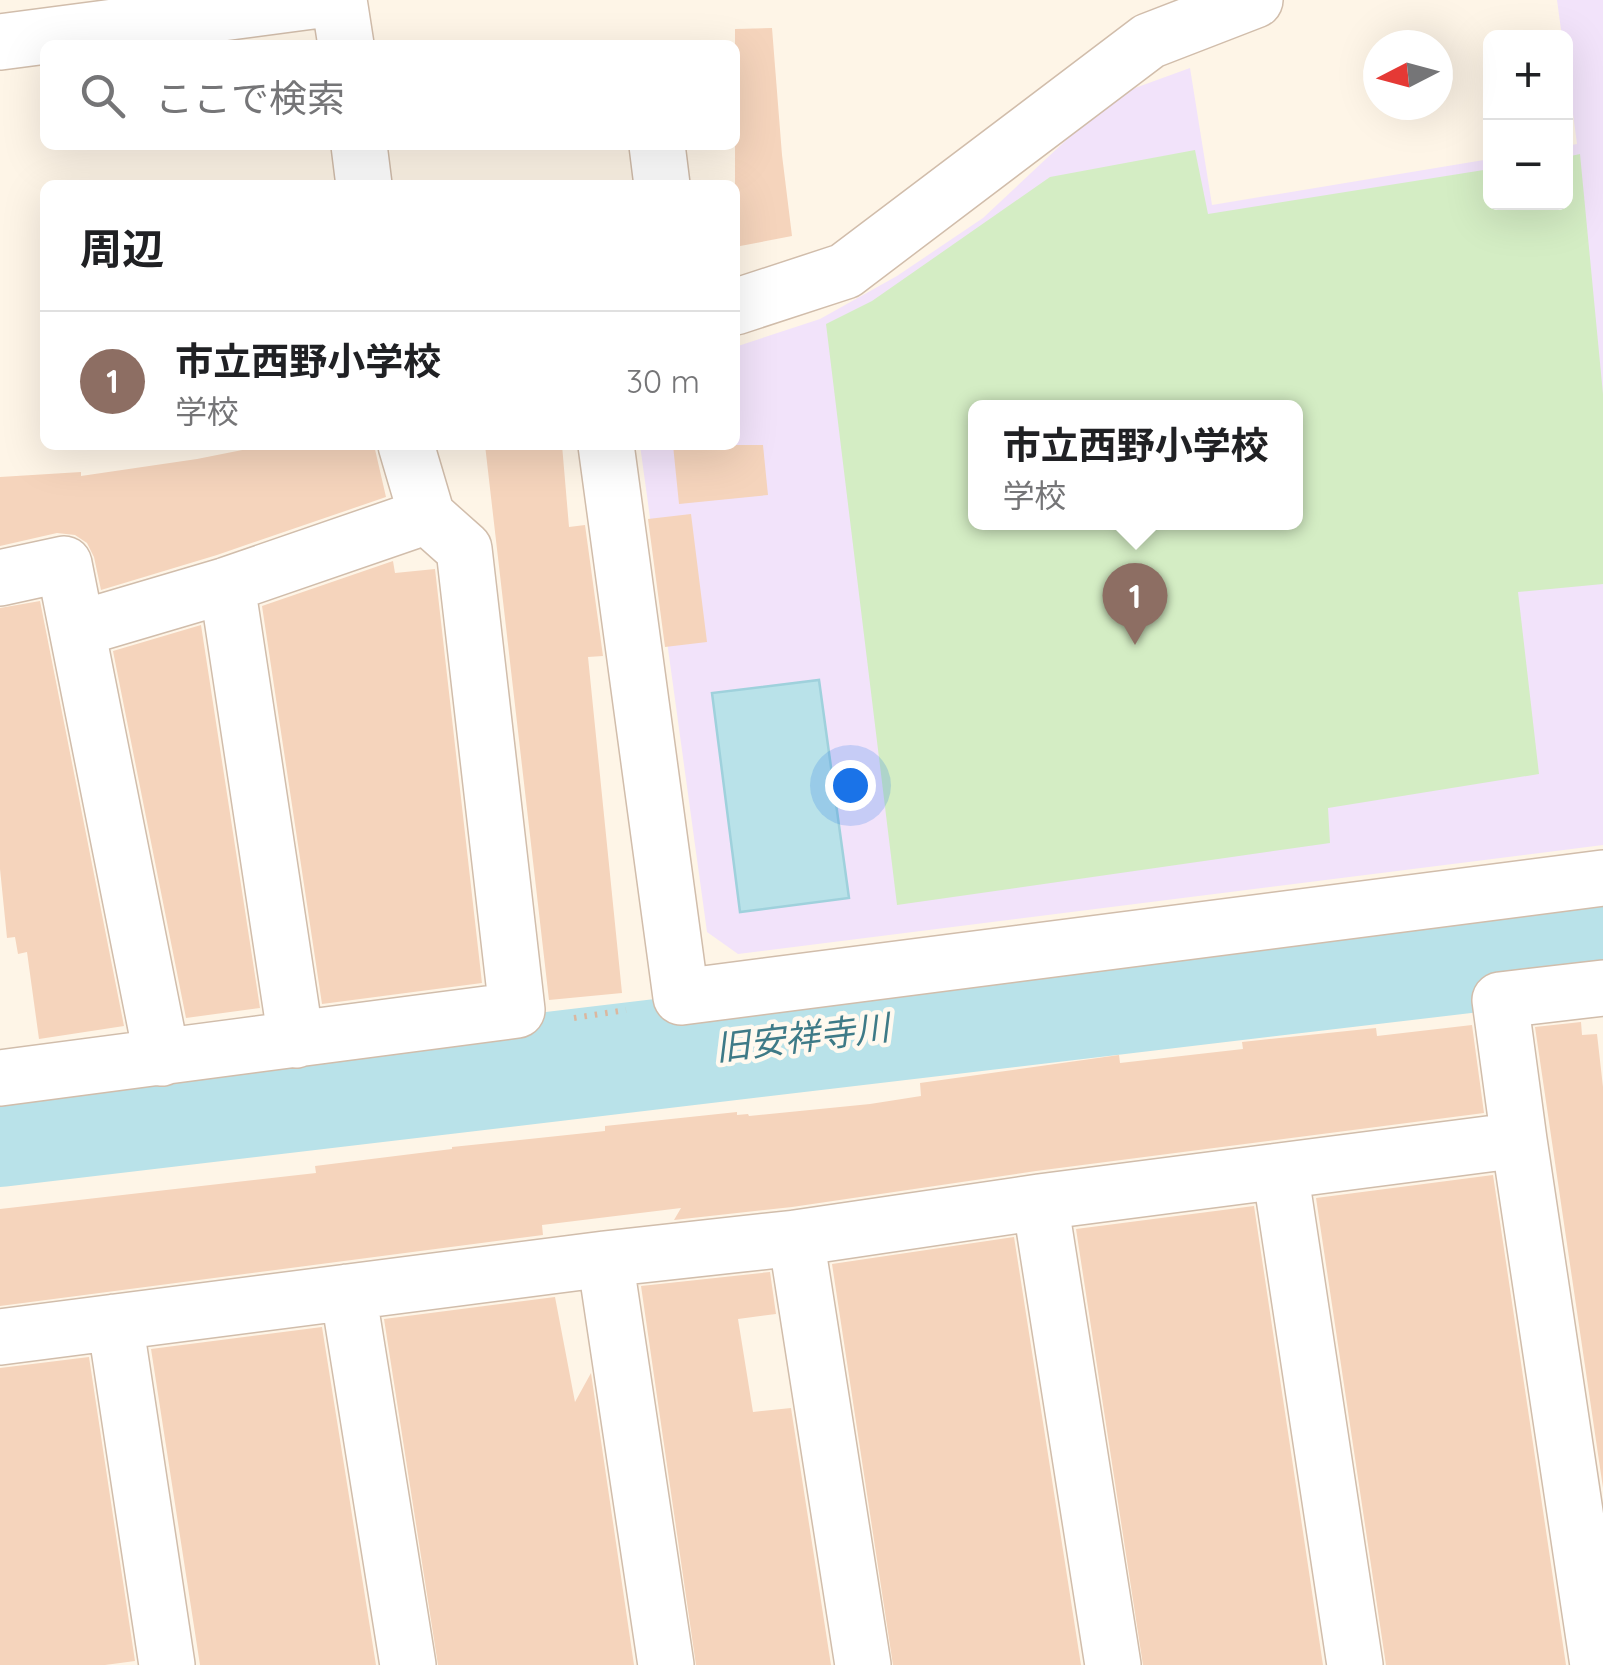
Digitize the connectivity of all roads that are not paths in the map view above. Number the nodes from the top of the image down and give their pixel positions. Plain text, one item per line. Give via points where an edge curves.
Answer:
1 (320, 0) edge
2 (340, 0) edge
3 (1255, 0) edge
4 (232, 6) edge
5 (18, 27) edge
6 (345, 40) edge
7 (360, 150) edge
8 (658, 150) edge
9 (363, 180) edge
10 (662, 180) edge
11 (740, 305) edge
12 (407, 450) edge
13 (607, 450) edge
14 (427, 516) junction
15 (0, 578) edge
16 (228, 586) junction
17 (78, 629) junction
18 (1603, 878) edge
19 (1603, 988) edge
20 (296, 1040) junction
21 (162, 1058) junction
22 (0, 1078) edge
23 (1519, 1140) junction
24 (1280, 1171) junction
25 (1040, 1202) junction
26 (796, 1238) junction
27 (606, 1259) junction
28 (348, 1292) junction
29 (115, 1322) junction
30 (0, 1337) edge
31 (167, 1665) edge
32 (408, 1665) edge
33 (666, 1665) edge
34 (863, 1665) edge
35 (1113, 1665) edge
36 (1354, 1665) edge
37 (1598, 1665) edge

1 - 4 street
2 - 6 street
3 - 11 street via 1149,41 844,271
4 - 5 street
7 - 9 street
8 - 10 street
12 - 14 street
13 - 18 street via 681,997
14 - 16 street
14 - 20 street via 464,549 517,1010
15 - 17 street via 64,564
16 - 17 street
16 - 20 street
17 - 21 street
19 - 23 street via 1500,1000
20 - 21 street
21 - 22 street
23 - 24 street
23 - 37 street
24 - 25 street
24 - 36 street
25 - 26 street
25 - 35 street
26 - 27 street
26 - 34 street
27 - 28 street
27 - 33 street
28 - 29 street
28 - 32 street
29 - 30 street
29 - 31 street

